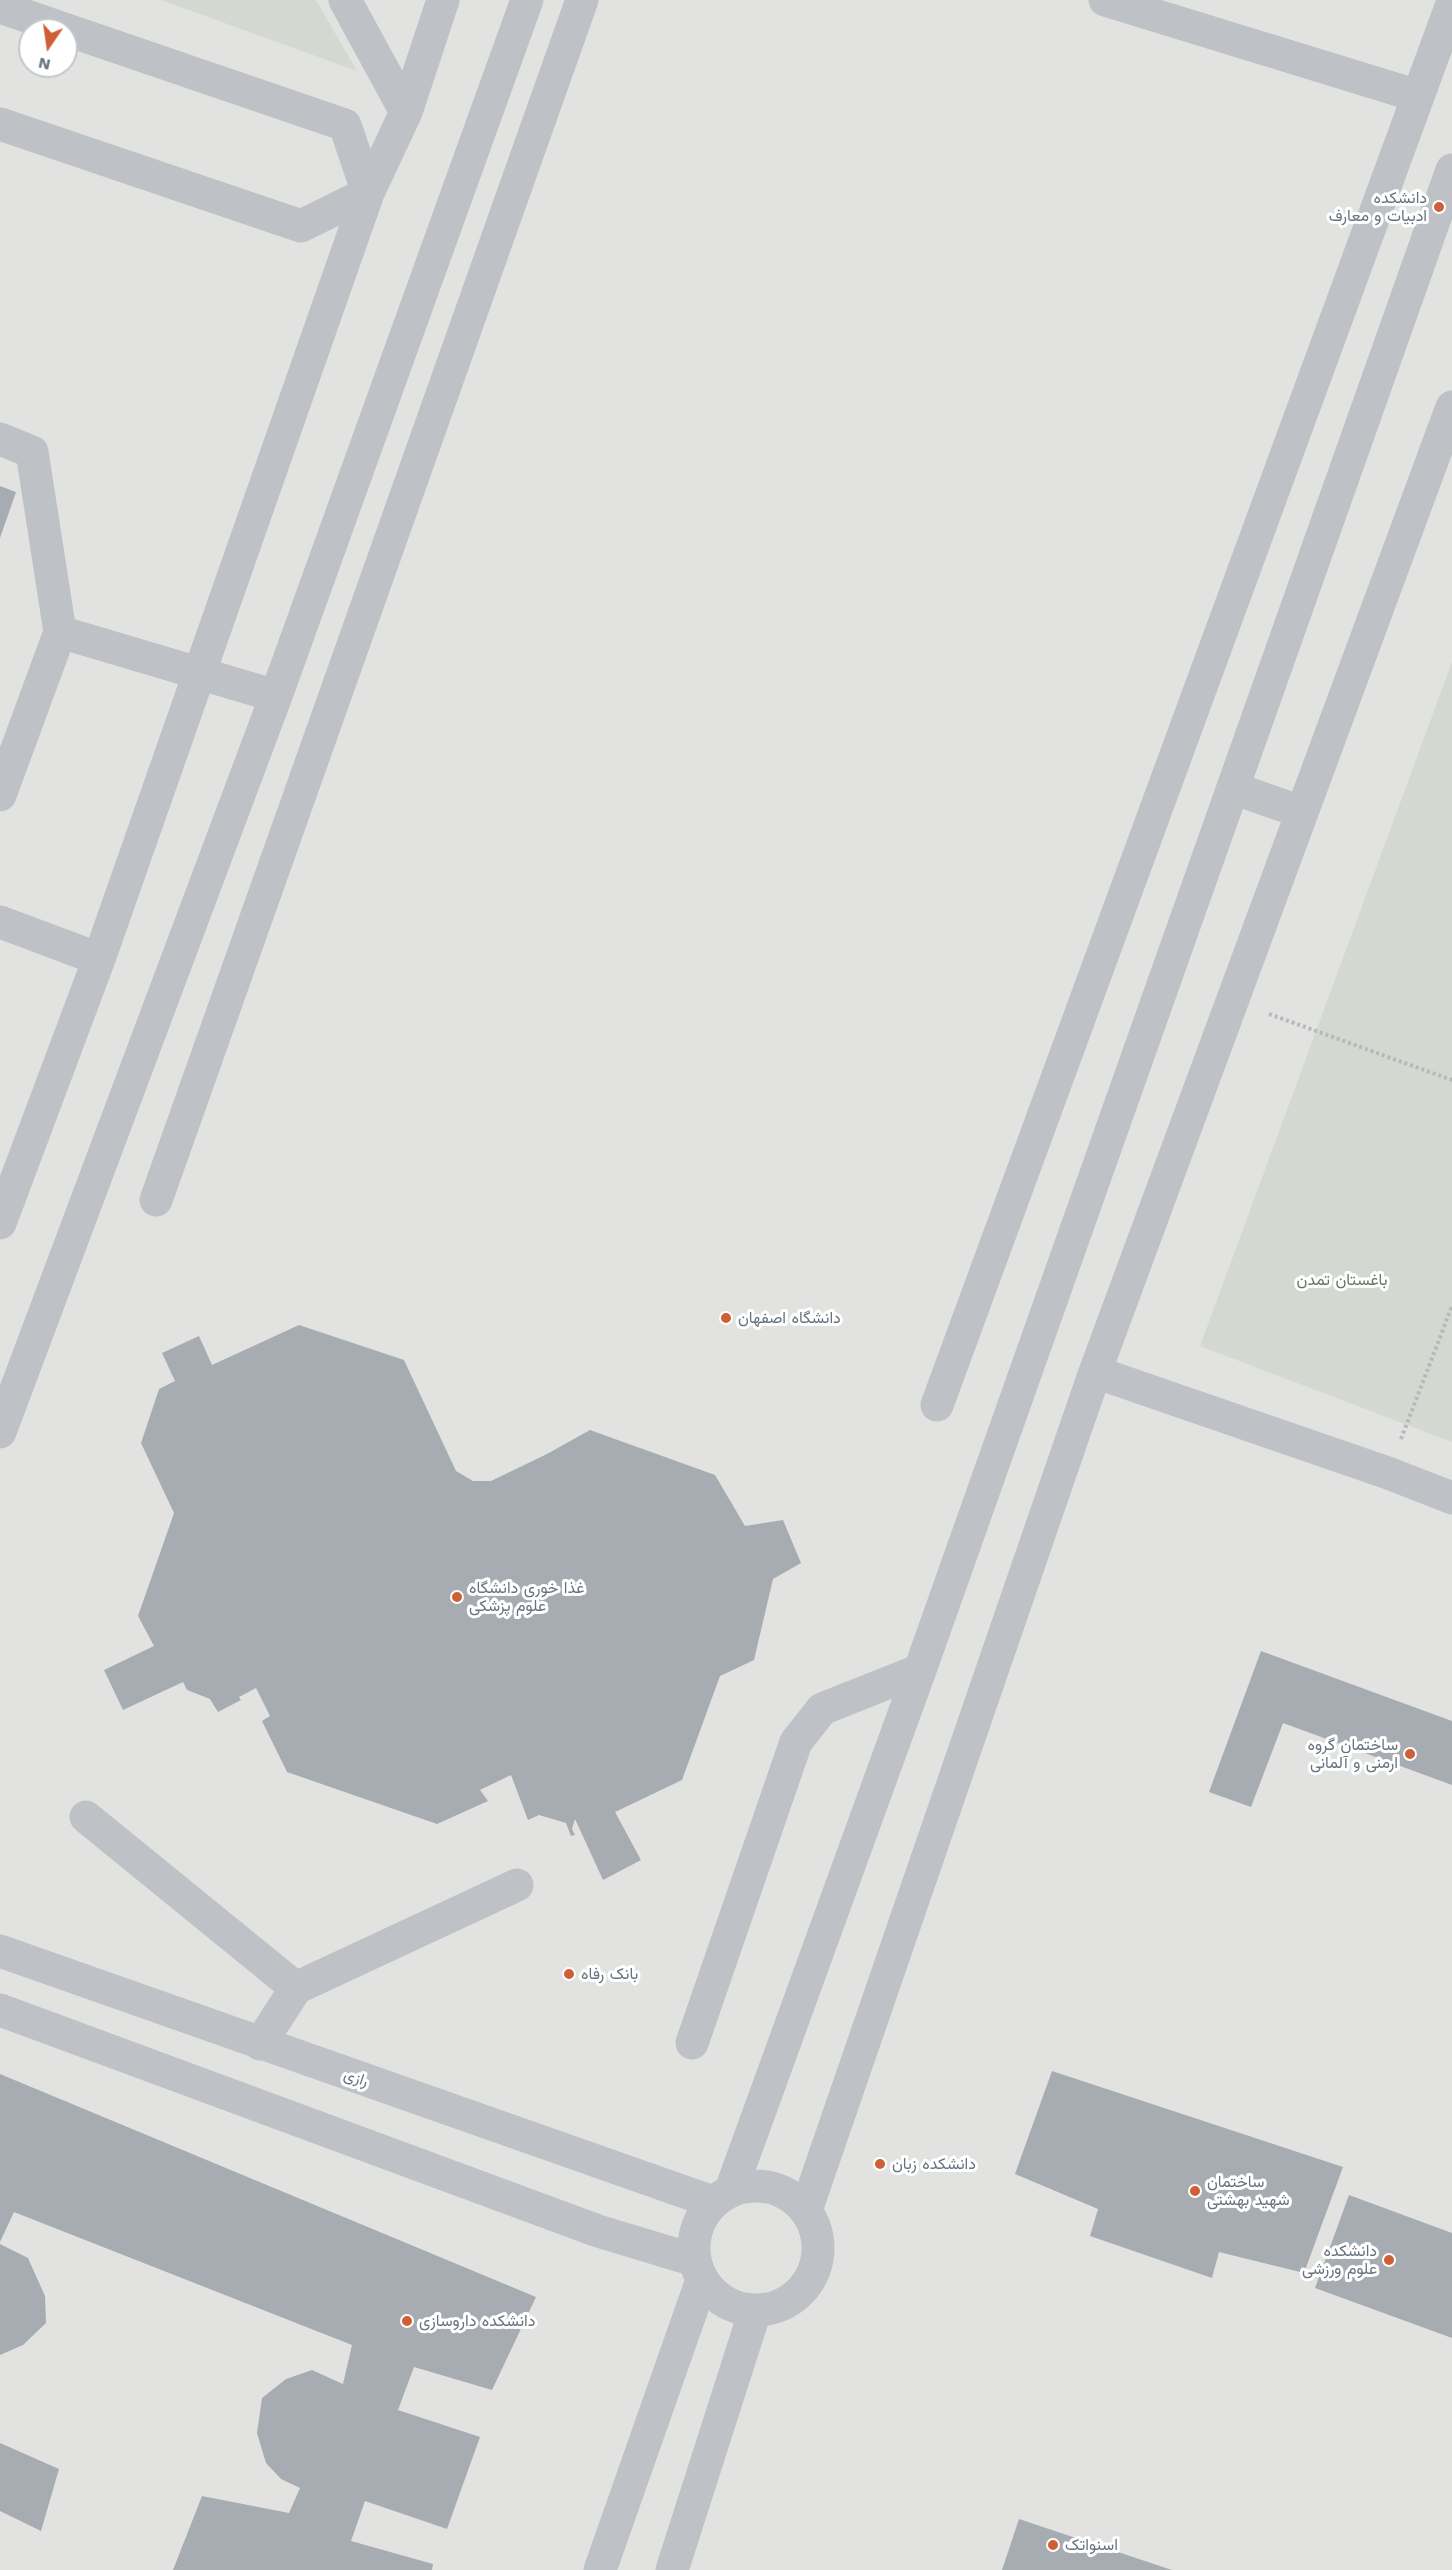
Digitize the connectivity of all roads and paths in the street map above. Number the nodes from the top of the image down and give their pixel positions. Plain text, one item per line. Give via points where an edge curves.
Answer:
1 (345, 0) edge
2 (443, 0) edge
3 (527, 0) edge
4 (582, 0) edge
5 (1105, 0) edge
6 (1452, 4) edge
7 (0, 7) edge
8 (1418, 96) junction
9 (406, 112) junction
10 (0, 124) edge
11 (1452, 170) edge
12 (368, 193) junction
13 (1450, 417) edge
14 (0, 439) edge
15 (60, 632) junction
16 (200, 672) junction
17 (276, 696) junction
18 (1233, 788) junction
19 (0, 795) edge
20 (1301, 812) junction
21 (0, 922) edge
22 (99, 959) junction
23 (1231, 1000) junction
24 (1452, 1080) edge
25 (156, 1200) dead end
26 (0, 1223) edge
27 (1452, 1306) edge
28 (1095, 1372) junction
29 (937, 1405) dead end
30 (0, 1432) edge
31 (1388, 1473) junction
32 (1452, 1498) edge
33 (920, 1670) junction
34 (86, 1817) dead end
35 (517, 1885) dead end
36 (0, 1951) edge
37 (296, 1988) junction
38 (0, 2010) edge
39 (692, 2043) dead end
40 (260, 2044) junction
41 (722, 2196) junction
42 (806, 2210) junction
43 (698, 2270) junction
44 (755, 2311) junction
45 (600, 2570) edge
46 (672, 2570) edge

1 - 9 street
2 - 9 street
3 - 17 street
4 - 25 street
5 - 8 street
6 - 8 street
7 - 12 street via 345,125
8 - 29 street
9 - 12 street
10 - 12 street via 302,226
11 - 18 street
12 - 16 street
13 - 20 street
14 - 15 street via 32,452
15 - 16 street
15 - 19 street
16 - 17 street
16 - 22 street
17 - 30 street
18 - 20 street
18 - 33 street
20 - 23 street
21 - 22 street
22 - 26 street
23 - 24 path
23 - 28 street
27 - 31 path
28 - 31 street
28 - 42 street
31 - 32 street
33 - 39 street via 822,1709 796,1742
33 - 41 street
34 - 37 street
35 - 37 street
36 - 40 street, رازی
37 - 40 street
38 - 43 street
40 - 41 street, رازی
41 - 42 street via 752,2186 773,2188 791,2196
41 - 43 street via 700,2218 693,2238
42 - 44 street via 819,2248 816,2267 807,2285 783,2304
43 - 44 street via 716,2296 734,2307
43 - 45 street
44 - 46 street

